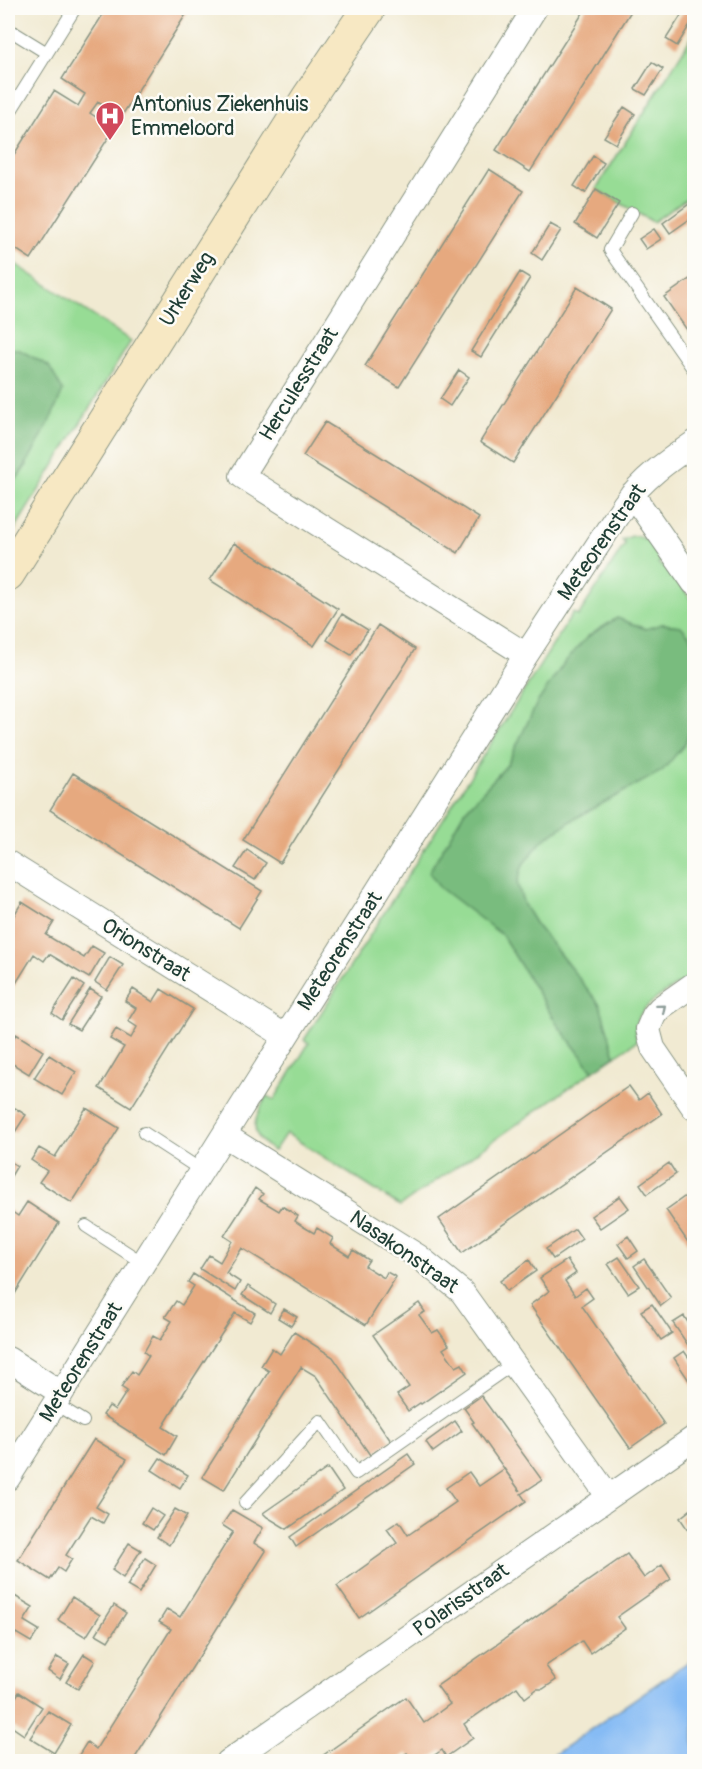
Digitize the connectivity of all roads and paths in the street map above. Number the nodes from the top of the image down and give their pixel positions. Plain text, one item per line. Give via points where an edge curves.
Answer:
1 (75, 8) edge
2 (369, 8) edge
3 (535, 8) edge
4 (8, 29) edge
5 (47, 53) junction
6 (8, 115) edge
7 (632, 213) dead end
8 (694, 370) edge
9 (694, 443) edge
10 (632, 494) junction
11 (8, 574) edge
12 (694, 583) edge
13 (526, 655) junction
14 (8, 863) edge
15 (694, 984) edge
16 (285, 1036) junction
17 (694, 1108) edge
18 (141, 1130) dead end
19 (224, 1135) junction
20 (201, 1170) junction
21 (86, 1226) dead end
22 (143, 1263) junction
23 (8, 1359) edge
24 (514, 1363) junction
25 (58, 1398) junction
26 (83, 1421) dead end
27 (694, 1438) edge
28 (8, 1478) edge
29 (609, 1497) junction
30 (245, 1503) dead end
31 (228, 1761) edge

1 - 5 lane
2 - 11 main road, Urkerweg via 308,98
3 - 13 street, Herculesstraat via 242,476
4 - 5 lane
5 - 6 lane
7 - 8 lane via 610,250
9 - 10 street, Meteorenstraat via 654,471
10 - 12 street
10 - 13 street, Meteorenstraat
13 - 16 street, Meteorenstraat
14 - 16 street, Orionstraat
17 -> 15 street via 651,1043 648,1029 660,1008
16 - 19 street, Meteorenstraat
18 - 20 lane
19 - 20 street, Meteorenstraat
19 - 24 street, Nasakonstraat via 440,1273 462,1292
20 - 22 street, Meteorenstraat
21 - 22 lane
22 - 25 street, Meteorenstraat
23 - 25 street
24 - 29 street, Nasakonstraat
24 - 30 lane via 356,1473 320,1421
25 - 26 lane
25 - 28 street, Meteorenstraat
27 - 29 street, Polarisstraat
29 - 31 street, Polarisstraat

